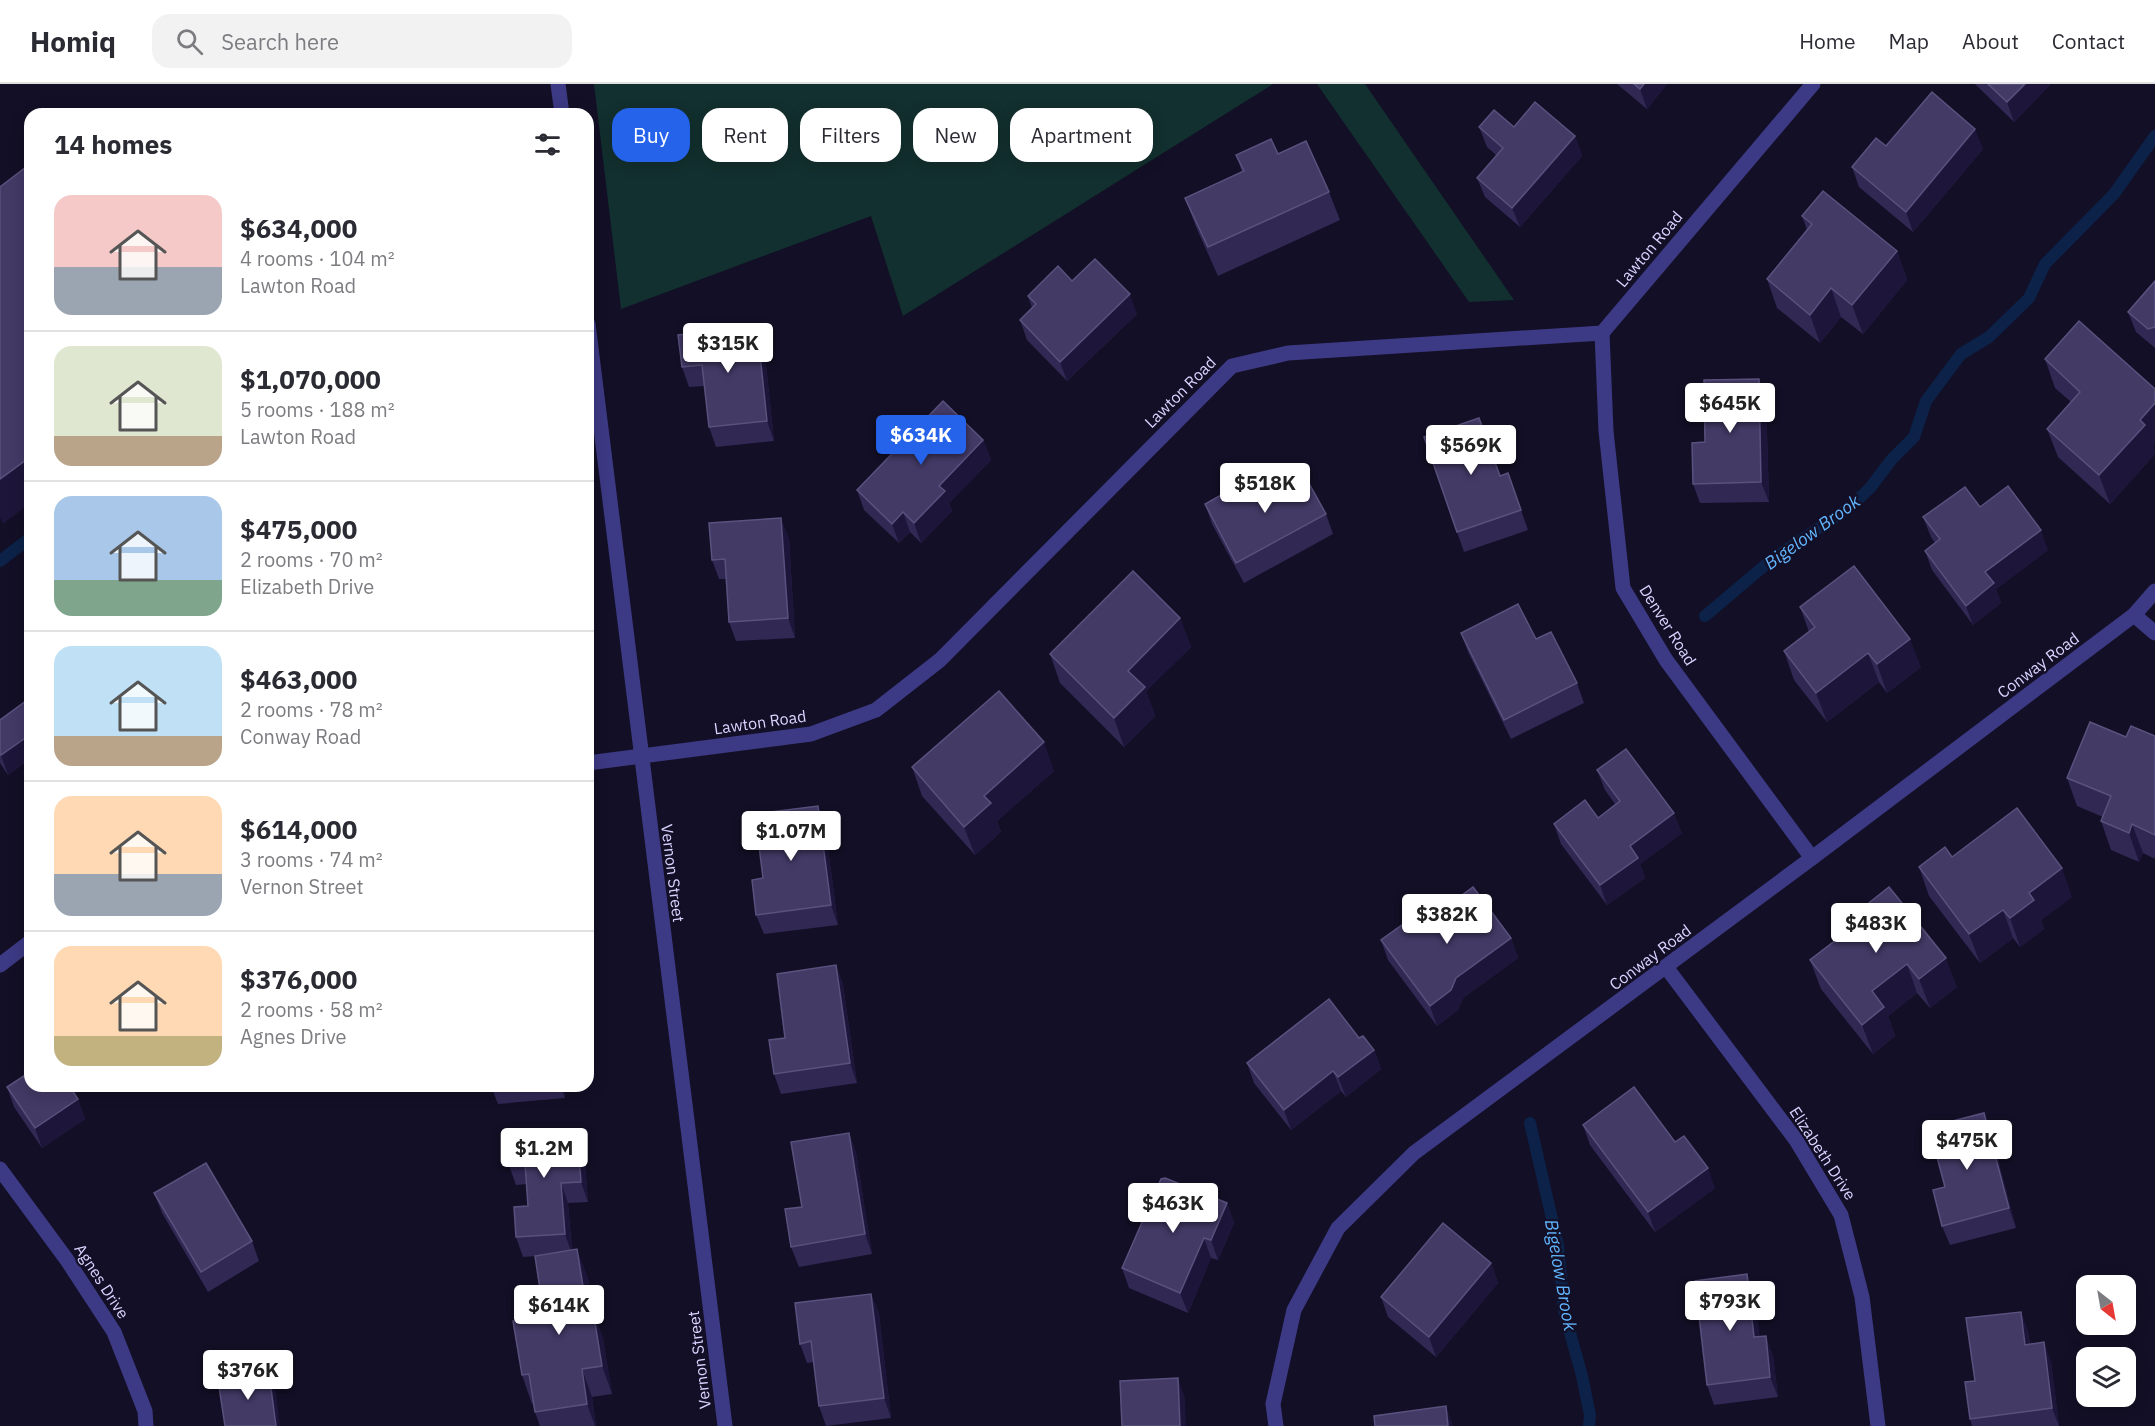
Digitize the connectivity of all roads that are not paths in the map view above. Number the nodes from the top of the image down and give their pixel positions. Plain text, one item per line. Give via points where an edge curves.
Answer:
1 (558, 84) edge
2 (1813, 84) edge
3 (561, 108) edge
4 (1602, 333) junction
5 (594, 374) edge
6 (2155, 591) edge
7 (2134, 615) junction
8 (2155, 633) edge
9 (640, 758) junction
10 (594, 763) edge
11 (1812, 858) junction
12 (24, 947) edge
13 (0, 965) edge
14 (1666, 967) junction
15 (0, 1169) edge
16 (146, 1426) edge
17 (725, 1426) edge
18 (1275, 1426) edge
19 (1878, 1426) edge

1 - 3 street
2 - 4 street, Lawton Road
4 - 9 street, Lawton Road via 1288,353 1232,366 940,660 876,710 811,734
4 - 11 street, Denver Road via 1606,431 1623,588 1666,660
5 - 9 street, Vernon Street
6 - 7 street, Conway Road
7 - 8 street
7 - 11 street, Conway Road
9 - 10 street, Lawton Road
9 - 17 street, Vernon Street
11 - 14 street, Conway Road
12 - 13 street
14 - 18 street, Conway Road via 1414,1153 1338,1228 1294,1310 1273,1404
14 - 19 street, Elizabeth Drive via 1796,1140 1841,1215 1862,1298
15 - 16 street, Agnes Drive via 114,1332 145,1411

